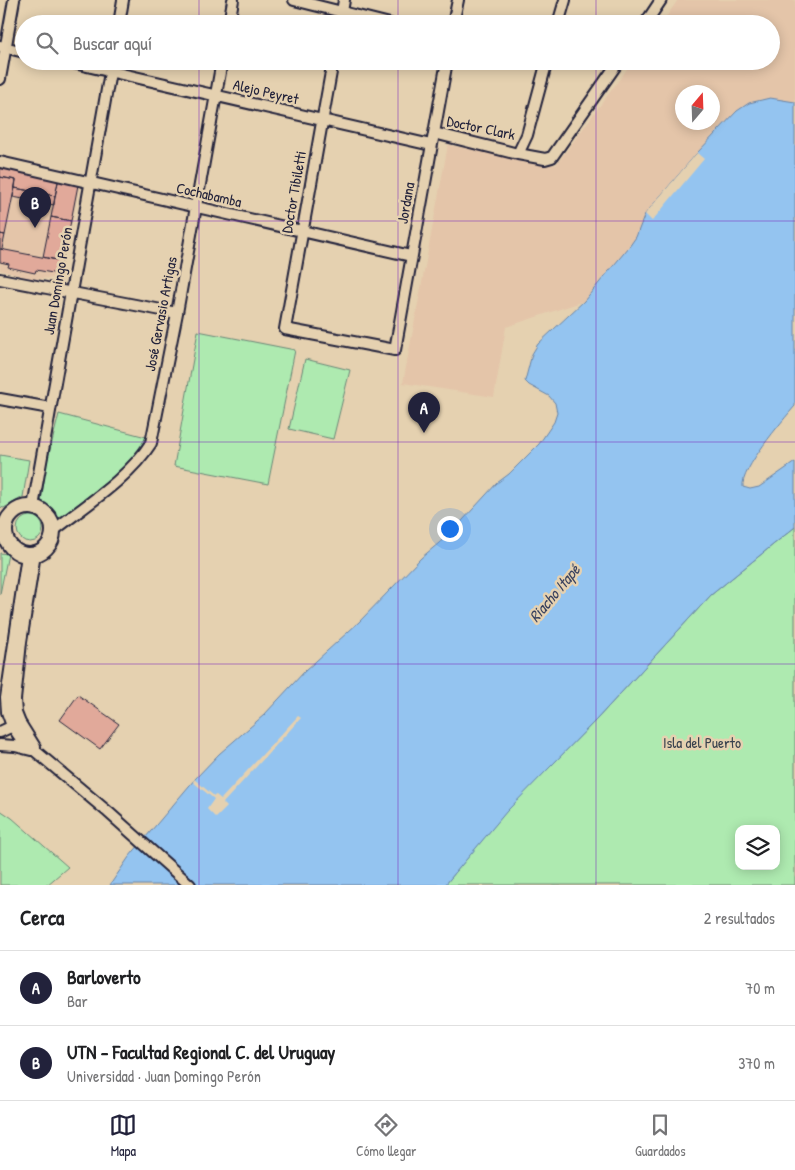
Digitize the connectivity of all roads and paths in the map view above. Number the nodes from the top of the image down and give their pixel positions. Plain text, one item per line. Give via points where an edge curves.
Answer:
1 (14, 0) edge
2 (123, 0) edge
3 (233, 0) edge
4 (294, 0) edge
5 (344, 0) edge
6 (458, 0) edge
7 (565, 0) edge
8 (661, 0) edge
9 (342, 12) junction
10 (120, 15) edge
11 (230, 15) edge
12 (342, 15) edge
13 (354, 15) edge
14 (455, 15) edge
15 (561, 15) edge
16 (651, 15) edge
17 (3, 47) edge
18 (111, 70) edge
19 (126, 70) edge
20 (220, 70) edge
21 (331, 70) edge
22 (444, 70) edge
23 (544, 70) edge
24 (613, 70) edge
25 (0, 78) edge
26 (216, 96) junction
27 (322, 120) junction
28 (434, 133) junction
29 (431, 145) junction
30 (518, 154) junction
31 (0, 162) edge
32 (91, 183) junction
33 (196, 207) junction
34 (303, 232) junction
35 (411, 256) junction
36 (0, 279) edge
37 (71, 293) junction
38 (177, 313) junction
39 (395, 350) joint
40 (0, 399) edge
41 (50, 408) junction
42 (33, 507) junction
43 (14, 512) junction
44 (0, 517) edge
45 (54, 531) junction
46 (3, 534) edge
47 (31, 554) junction
48 (7, 683) junction
49 (0, 710) edge
50 (16, 724) junction
51 (0, 732) edge
52 (0, 745) edge
53 (39, 754) junction
54 (190, 885) edge

1 - 17 street
2 - 10 street
3 - 11 street
4 - 9 street
5 - 9 street
6 - 14 street
7 - 15 street
8 - 16 street
9 - 12 street
9 - 13 street
17 - 25 street
18 - 32 street, Juan Domingo Perón
19 - 26 street, Alejo Peyret
20 - 26 street, José Gervasio Artigas
21 - 27 street, Doctor Tibiletti
22 - 28 street, Jordana
23 - 30 street, Doctor Clark via 527,135
24 - 30 street via 552,157 545,159
26 - 27 street, Alejo Peyret
26 - 33 street, José Gervasio Artigas
27 - 29 street, Alejo Peyret
27 - 34 street, Doctor Tibiletti
28 - 29 street, Jordana
28 - 30 street, Doctor Clark
29 - 35 street, Jordana
31 - 32 street, Cochabamba
32 - 33 street, Cochabamba
32 - 37 street, Juan Domingo Perón
33 - 34 street, Cochabamba
33 - 38 street, José Gervasio Artigas
34 - 35 street, Cochabamba
34 - 39 street, Doctor Tibiletti via 285,329
35 - 39 street, Jordana
36 - 37 street
37 - 38 street
37 - 41 street, Juan Domingo Perón
38 - 45 street, José Gervasio Artigas via 151,443 141,458
40 - 41 street
41 - 42 street, Juan Domingo Perón
42 - 43 main road
42 - 45 main road via 50,518
43 - 44 main road
43 - 46 main road
45 - 47 main road via 48,546
46 - 47 main road via 13,548
47 - 48 street
47 - 50 street via 16,688
48 - 49 street
48 - 50 street via 7,712
50 - 51 street
50 - 53 street via 21,739
52 - 53 street
53 - 54 street

